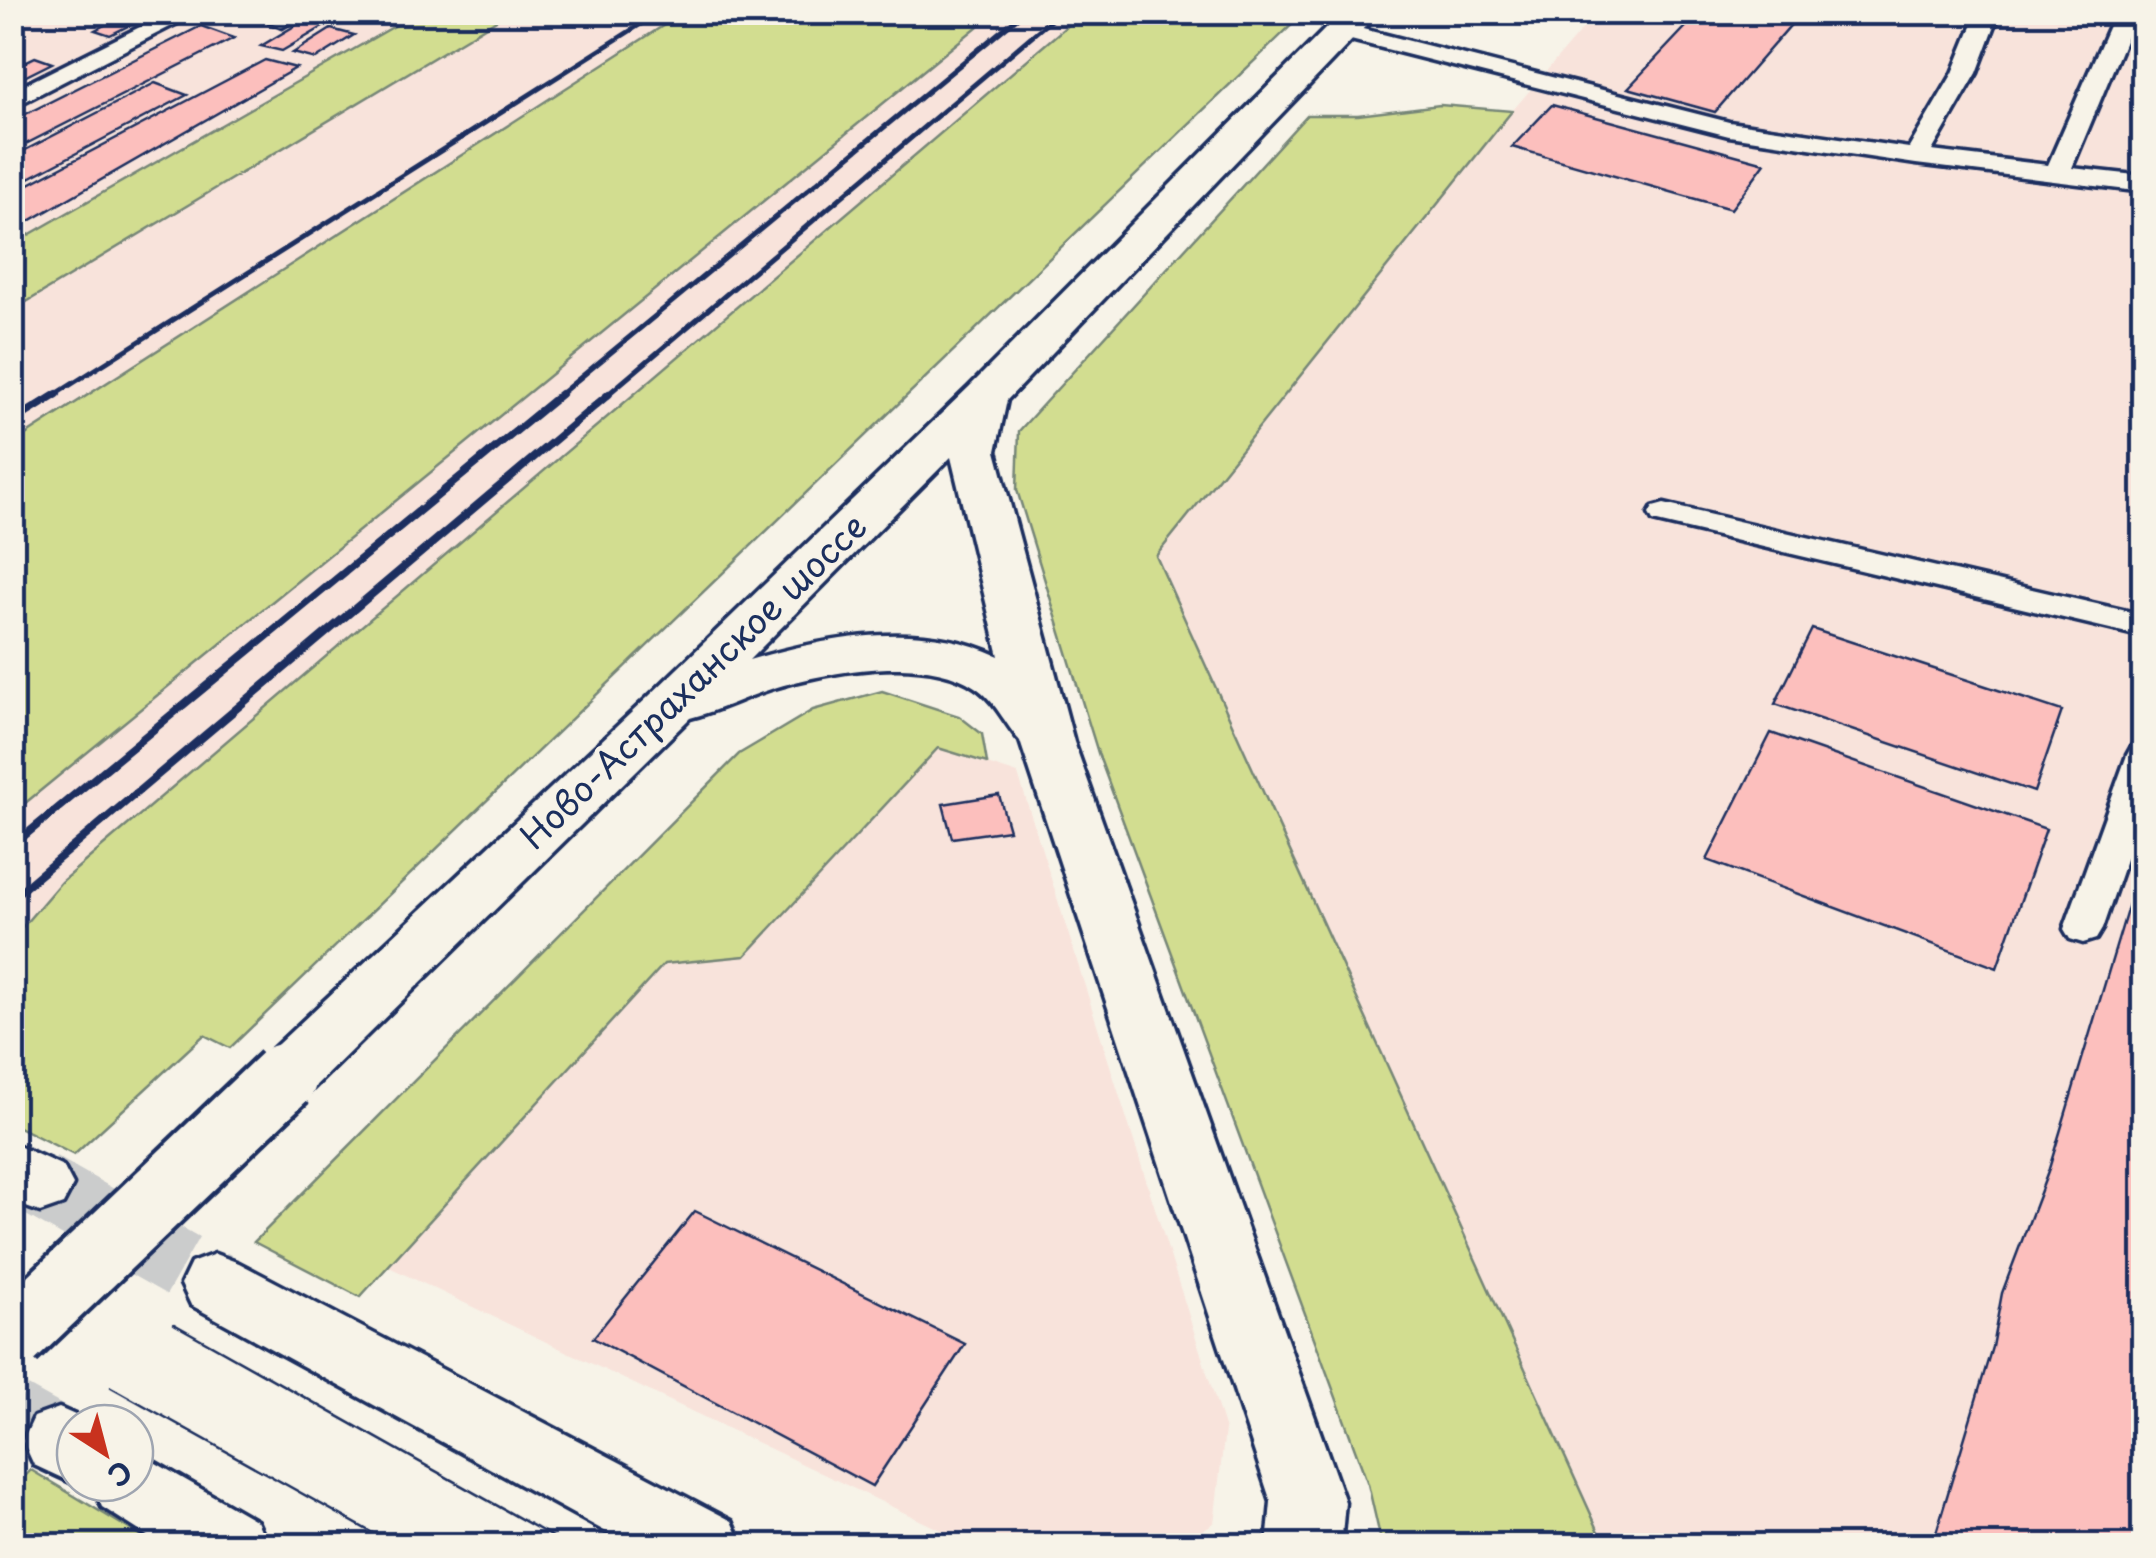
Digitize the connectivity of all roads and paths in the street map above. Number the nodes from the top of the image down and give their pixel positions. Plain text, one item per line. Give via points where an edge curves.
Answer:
1 (188, 12) edge
2 (258, 12) edge
3 (295, 12) edge
4 (1988, 12) edge
5 (2126, 12) edge
6 (1352, 22) edge
7 (12, 101) edge
8 (1916, 157) junction
9 (2057, 173) junction
10 (2144, 184) edge
11 (985, 398) junction
12 (1664, 514) dead end
13 (2144, 626) edge
14 (666, 711) junction
15 (1046, 742) junction
16 (2144, 755) edge
17 (2083, 929) dead end
18 (215, 1284) tunnel mouth
19 (12, 1337) edge
20 (155, 1500) edge
21 (230, 1546) edge
22 (706, 1546) edge
23 (1304, 1546) edge

1 - 7 lane
2 - 3 lane via 282,20
4 - 8 lane via 1965,73
5 - 9 lane
6 - 8 lane via 1729,129
6 - 11 main road, Ново-Астраханское шоссе
8 - 9 lane
9 - 10 lane
11 - 14 main road, Ново-Астраханское шоссе
11 - 15 main road via 973,452 977,475
12 - 13 lane
14 - 15 main road via 779,669 928,653 992,674
14 - 19 main road, Ново-Астраханское шоссе, bridge
15 - 23 main road via 1308,1502
16 - 17 lane
18 - 22 main road
20 - 21 main road

